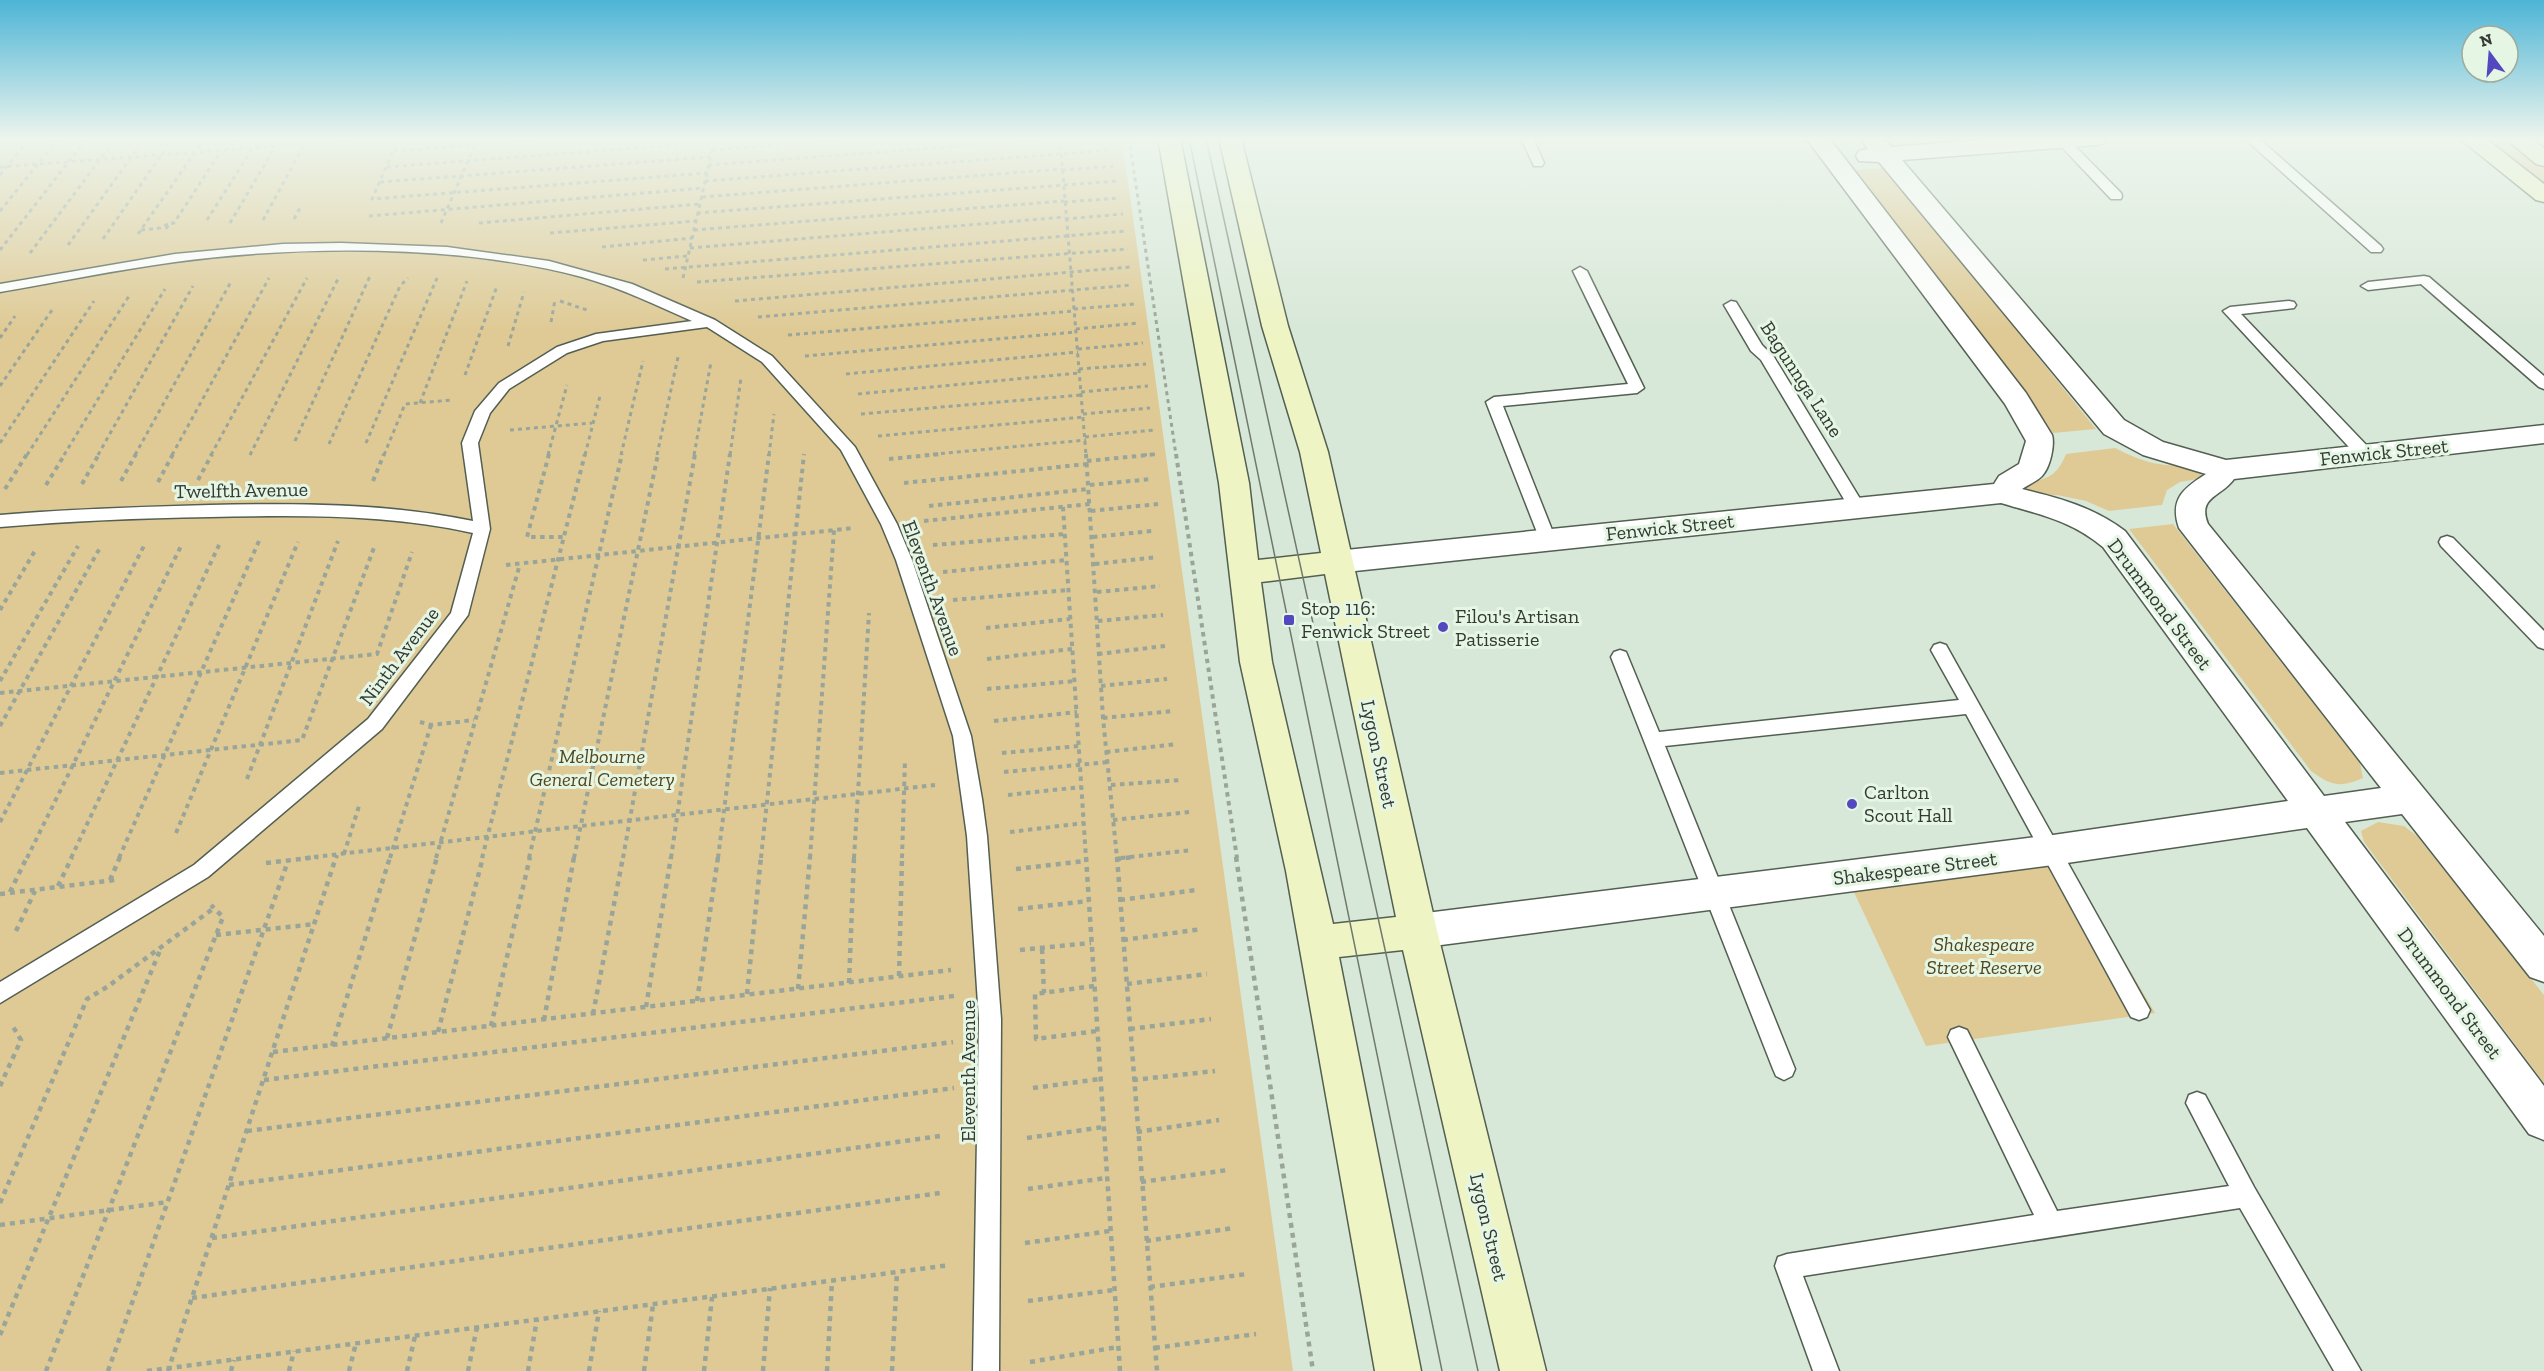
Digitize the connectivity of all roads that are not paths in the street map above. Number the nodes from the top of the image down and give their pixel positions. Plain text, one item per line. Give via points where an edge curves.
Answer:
1 (1181, 202) edge
2 (1245, 202) edge
3 (1866, 202) edge
4 (1924, 202) edge
5 (2323, 202) edge
6 (2376, 249) dead end
7 (1580, 271) dead end
8 (2368, 286) dead end
9 (0, 288) edge
10 (1731, 305) dead end
11 (2289, 305) dead end
12 (710, 323) junction
13 (2544, 384) edge
14 (2544, 434) edge
15 (2366, 455) junction
16 (2225, 470) junction
17 (2004, 493) junction
18 (1857, 507) junction
19 (0, 521) edge
20 (482, 529) junction
21 (1548, 540) junction
22 (2447, 542) dead end
23 (1336, 562) junction
24 (1244, 573) junction
25 (2544, 642) edge
26 (1940, 650) dead end
27 (1620, 657) dead end
28 (1972, 706) junction
29 (1654, 740) junction
30 (2411, 798) junction
31 (2316, 813) junction
32 (2053, 850) junction
33 (1714, 895) junction
34 (1418, 931) junction
35 (1318, 943) junction
36 (2544, 965) edge
37 (0, 993) edge
38 (2139, 1010) dead end
39 (1959, 1037) dead end
40 (1784, 1069) dead end
41 (2197, 1103) dead end
42 (2544, 1120) edge
43 (2246, 1195) junction
44 (2051, 1224) junction
45 (986, 1371) edge
46 (1398, 1371) edge
47 (1523, 1371) edge
48 (1826, 1371) edge
49 (2348, 1371) edge

1 - 24 street via 1234,483
2 - 23 street, Lygon Street via 1275,326 1314,452
3 - 17 street via 2016,399 2038,435 2040,441 2032,469 2009,483
4 - 16 street via 2114,427 2161,454
5 - 6 lane
7 - 21 lane via 1637,388 1494,402
8 - 13 lane via 2424,280
9 - 12 lane, Eleventh Avenue via 117,266 246,250 341,247 466,253 590,275
10 - 18 lane, Bagunnga Lane via 1756,348 1767,357
11 - 15 lane via 2230,311
12 - 20 lane, Ninth Avenue via 601,337 562,350 504,386 483,411 470,443
12 - 45 lane, Eleventh Avenue via 766,359 847,447 900,549 962,736 977,836 990,1019
14 - 15 street, Fenwick Street
15 - 16 street, Fenwick Street
16 - 30 street via 2218,480 2195,495 2189,514 2194,528
17 - 18 street, Fenwick Street
17 - 31 street, Drummond Street via 2022,501 2060,508 2097,525 2114,539
18 - 21 street, Fenwick Street
19 - 20 lane, Twelfth Avenue via 294,508 426,517
20 - 37 lane, Ninth Avenue via 459,615 375,724 201,871
21 - 23 street, Fenwick Street
22 - 25 lane
23 - 24 street
23 - 34 street, Lygon Street
24 - 35 street via 1261,684
26 - 28 lane
27 - 29 lane
28 - 29 lane
28 - 32 lane
29 - 33 lane
30 - 31 street, Shakespeare Street
30 - 36 street
31 - 32 street, Shakespeare Street
31 - 42 street, Drummond Street
32 - 33 street, Shakespeare Street
32 - 38 lane
33 - 34 street, Shakespeare Street
33 - 40 lane
34 - 35 street
34 - 47 street, Lygon Street
35 - 46 street
39 - 44 lane
41 - 43 lane
43 - 44 lane
43 - 49 lane
44 - 48 lane via 1787,1266

